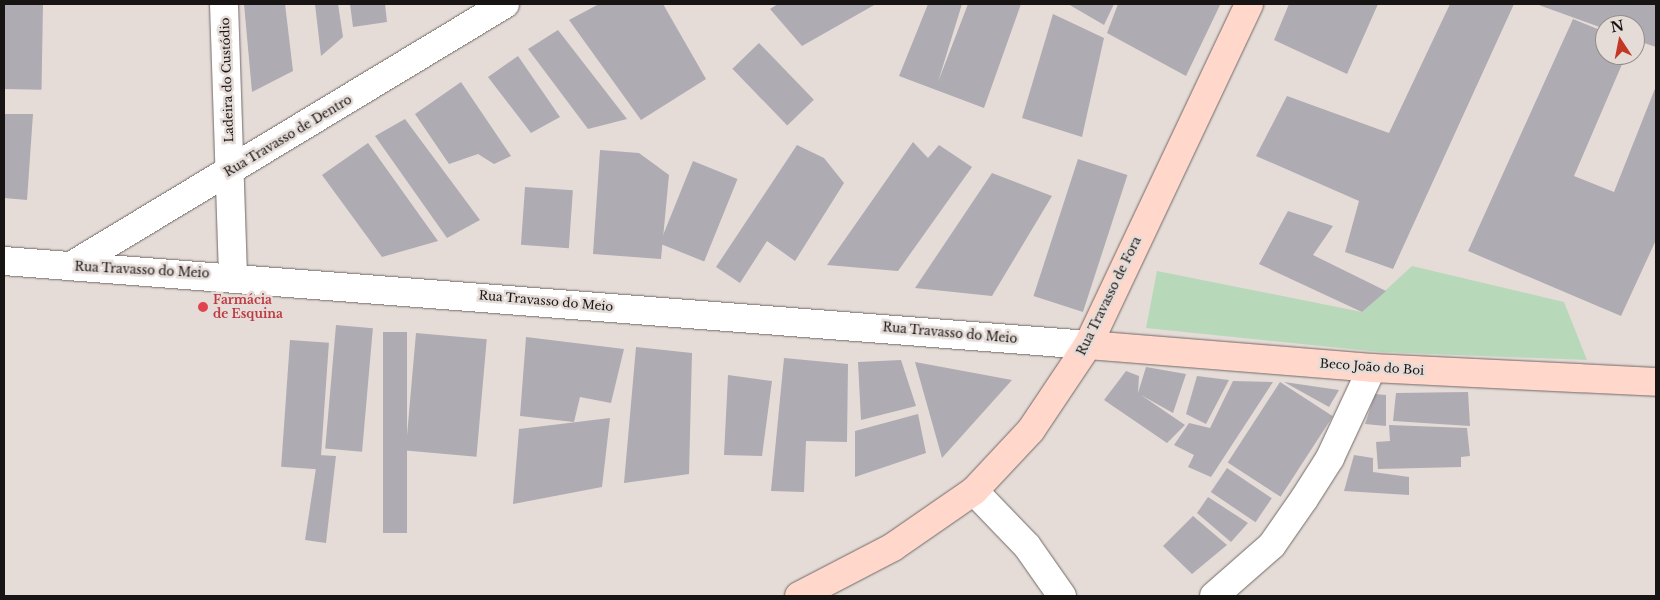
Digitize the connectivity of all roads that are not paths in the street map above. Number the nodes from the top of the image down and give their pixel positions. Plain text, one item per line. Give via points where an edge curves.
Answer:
1 (224, 4) edge
2 (505, 4) edge
3 (1249, 4) edge
4 (230, 171) junction
5 (4, 261) edge
6 (71, 266) junction
7 (233, 275) junction
8 (1088, 345) junction
9 (1372, 368) junction
10 (1656, 382) edge
11 (974, 491) junction
12 (799, 596) edge
13 (1062, 596) edge
14 (1214, 596) edge

1 - 4 street, Ladeira do Custódio
2 - 4 street, Rua Travasso de Dentro
3 - 8 main road, Rua Travasso de Fora
4 - 6 street, Rua Travasso de Dentro
4 - 7 street, Ladeira do Custódio
5 - 6 street, Rua Travasso do Meio
6 - 7 street, Rua Travasso do Meio
7 - 8 street, Rua Travasso do Meio
8 - 9 main road, Beco João do Boi
8 - 11 main road, Rua Travasso de Fora via 1031,430
9 - 10 main road, Beco João do Boi
9 - 14 street via 1330,458 1304,499 1272,545
11 - 12 main road, Rua Travasso de Fora via 893,547
11 - 13 street via 1026,546

